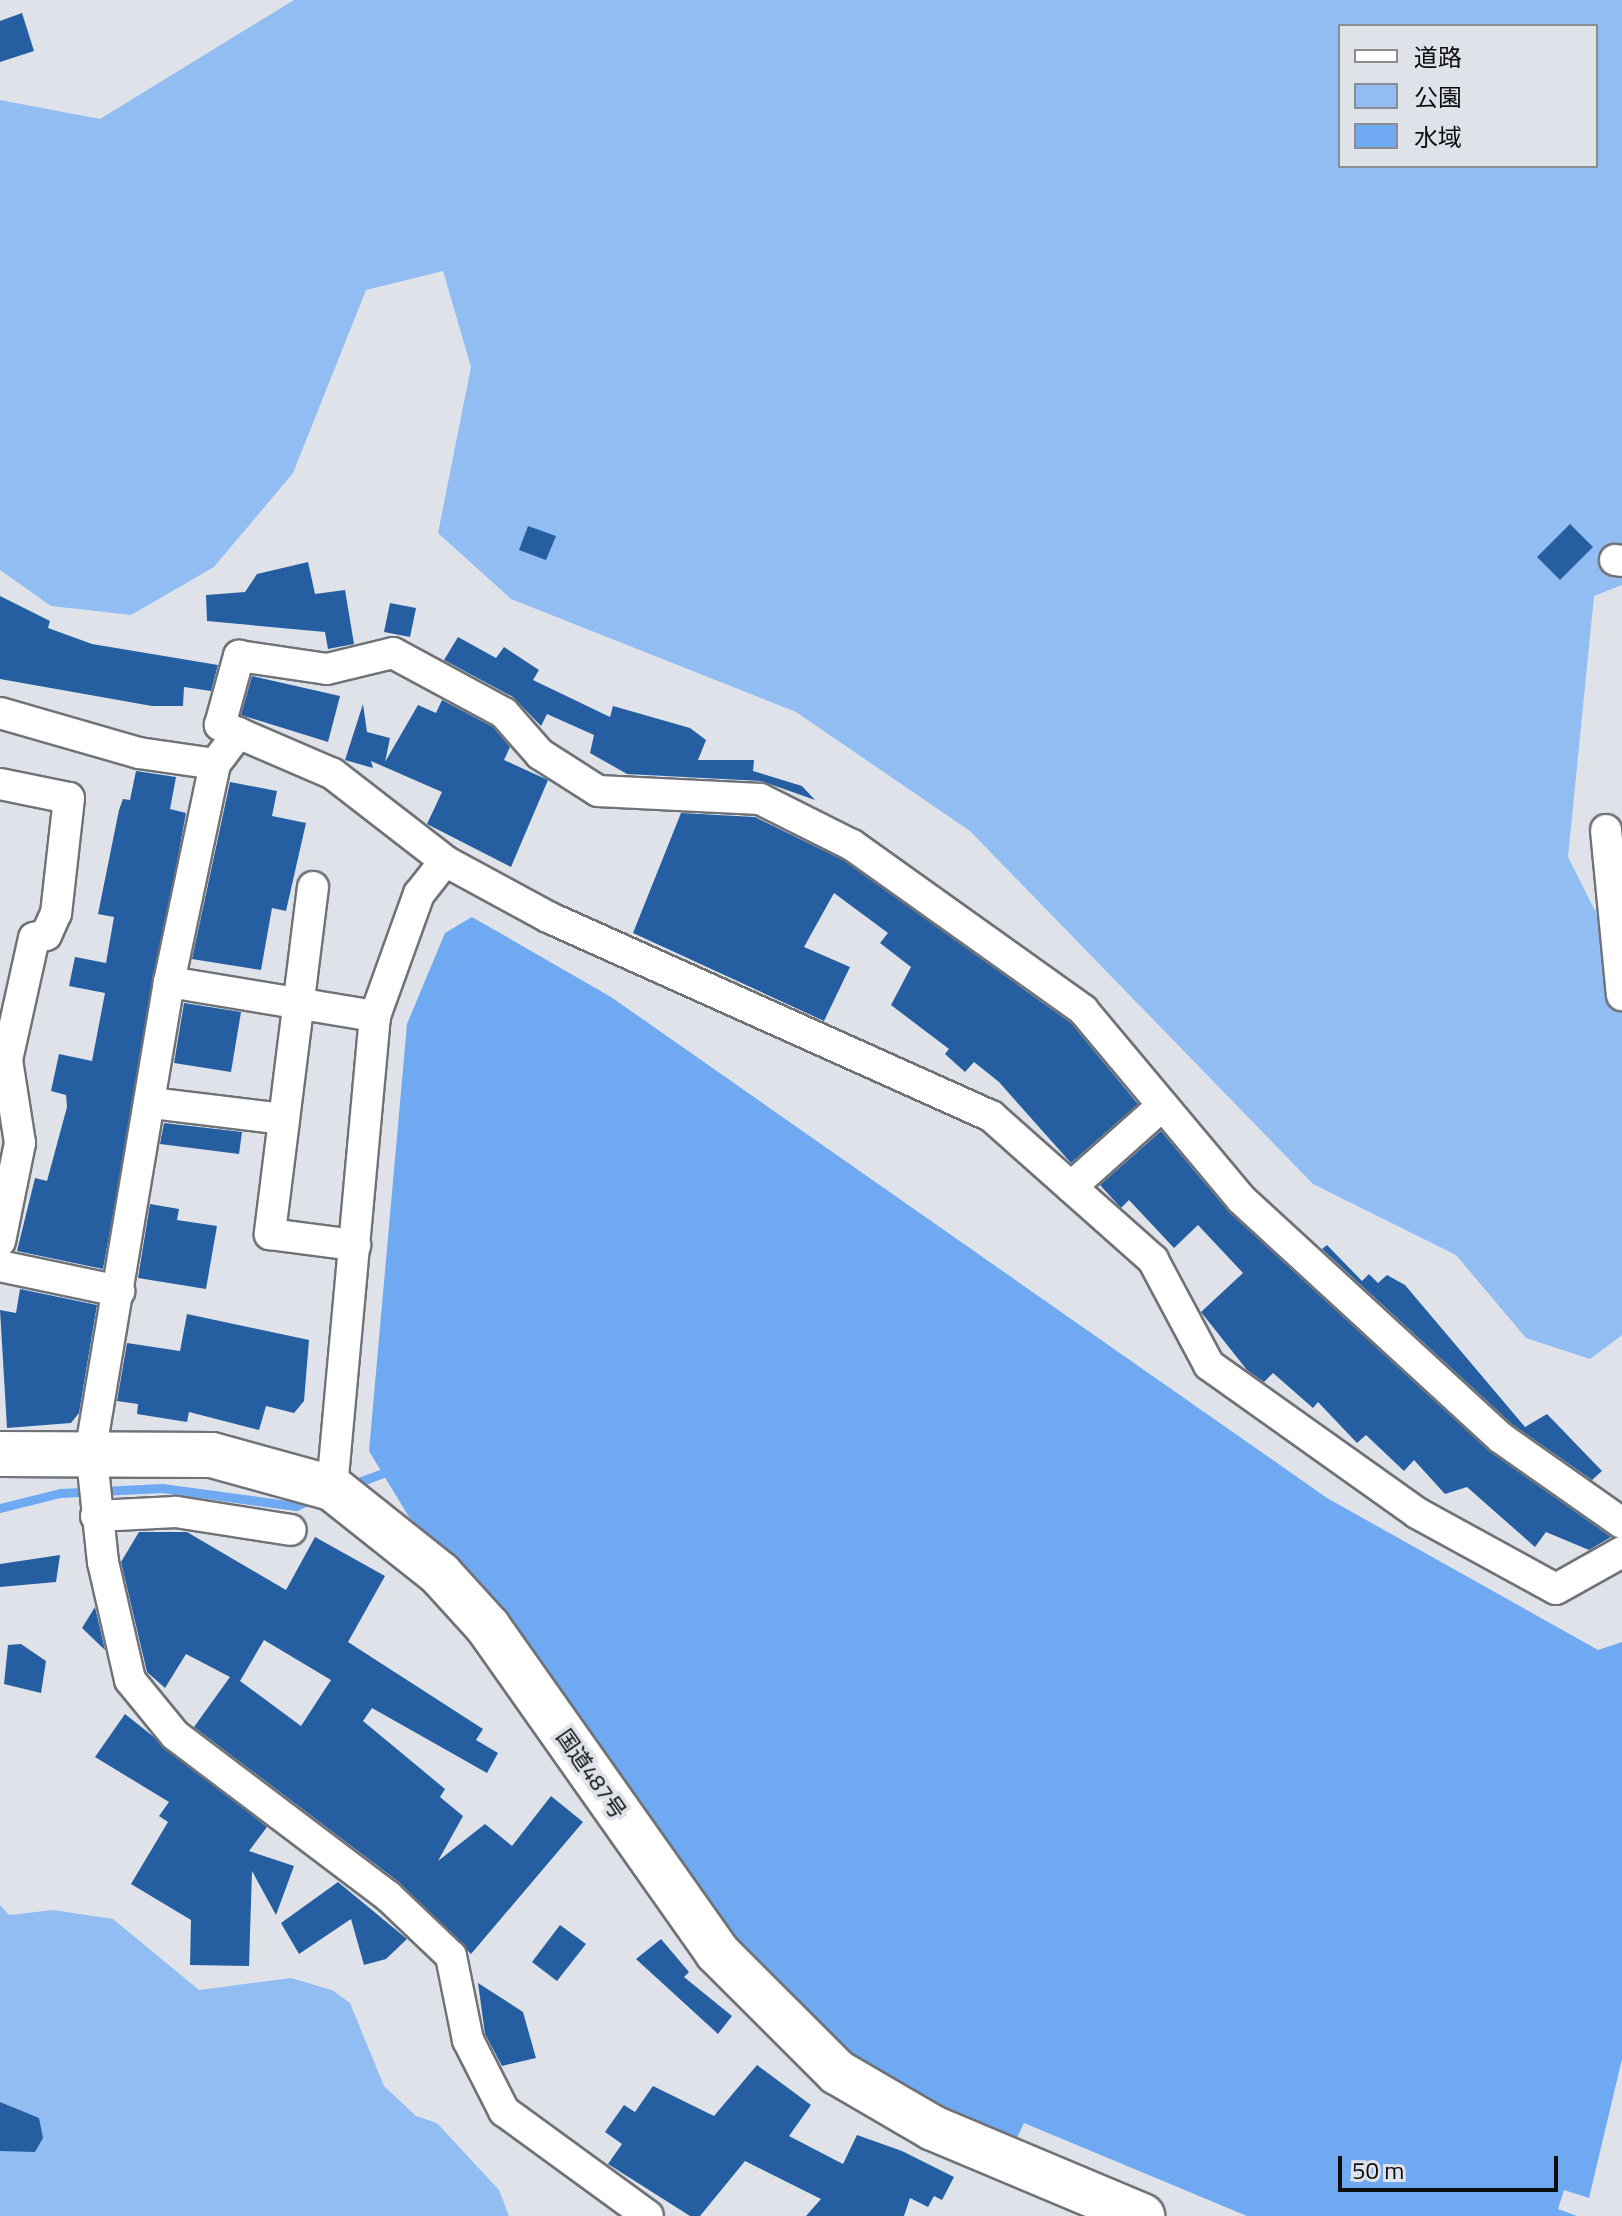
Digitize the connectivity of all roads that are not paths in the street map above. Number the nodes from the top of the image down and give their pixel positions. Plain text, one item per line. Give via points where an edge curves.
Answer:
1 (0, 713) edge
2 (238, 733) junction
3 (215, 764) junction
4 (0, 784) edge
5 (1606, 830) dead end
6 (445, 861) junction
7 (313, 887) dead end
8 (169, 982) junction
9 (1622, 995) edge
10 (299, 999) junction
11 (375, 1016) junction
12 (3, 1059) edge
13 (151, 1103) junction
14 (1162, 1106) junction
15 (284, 1119) junction
16 (1071, 1187) junction
17 (0, 1241) edge
18 (355, 1245) junction
19 (0, 1266) edge
20 (119, 1291) junction
21 (91, 1450) junction
22 (0, 1454) edge
23 (332, 1488) junction
24 (96, 1516) junction
25 (1622, 1523) edge
26 (291, 1530) dead end
27 (1622, 1552) edge
28 (648, 2216) edge
29 (1142, 2216) edge

1 - 3 street via 139,753
2 - 3 street
2 - 6 street via 333,774
2 - 14 street via 220,725 239,656 327,669 393,653 504,713 540,754 598,791 760,799 852,845 1083,1010
3 - 8 street
4 - 12 street via 69,798 56,913 46,935 34,938
5 - 9 street
6 - 11 street via 419,894
6 - 16 street via 548,917 991,1116
7 - 10 street
8 - 10 street
8 - 13 street
10 - 11 street
10 - 15 street
11 - 18 street
12 - 17 street via 20,1143
13 - 15 street
13 - 20 street
14 - 16 street
14 - 25 street via 1241,1199 1432,1377 1501,1438
15 - 18 street via 270,1234
16 - 27 street via 1153,1260 1209,1365 1417,1513 1556,1589
18 - 23 street
19 - 20 street
20 - 21 street
21 - 22 highway, 国道487号
21 - 23 highway, 国道487号 via 212,1455
21 - 24 street
23 - 29 highway, 国道487号 via 440,1574 488,1627 717,1952 837,2072 933,2128
24 - 26 street via 176,1512
24 - 28 street via 130,1680 175,1735 388,1896 451,1956 468,2040 504,2111

